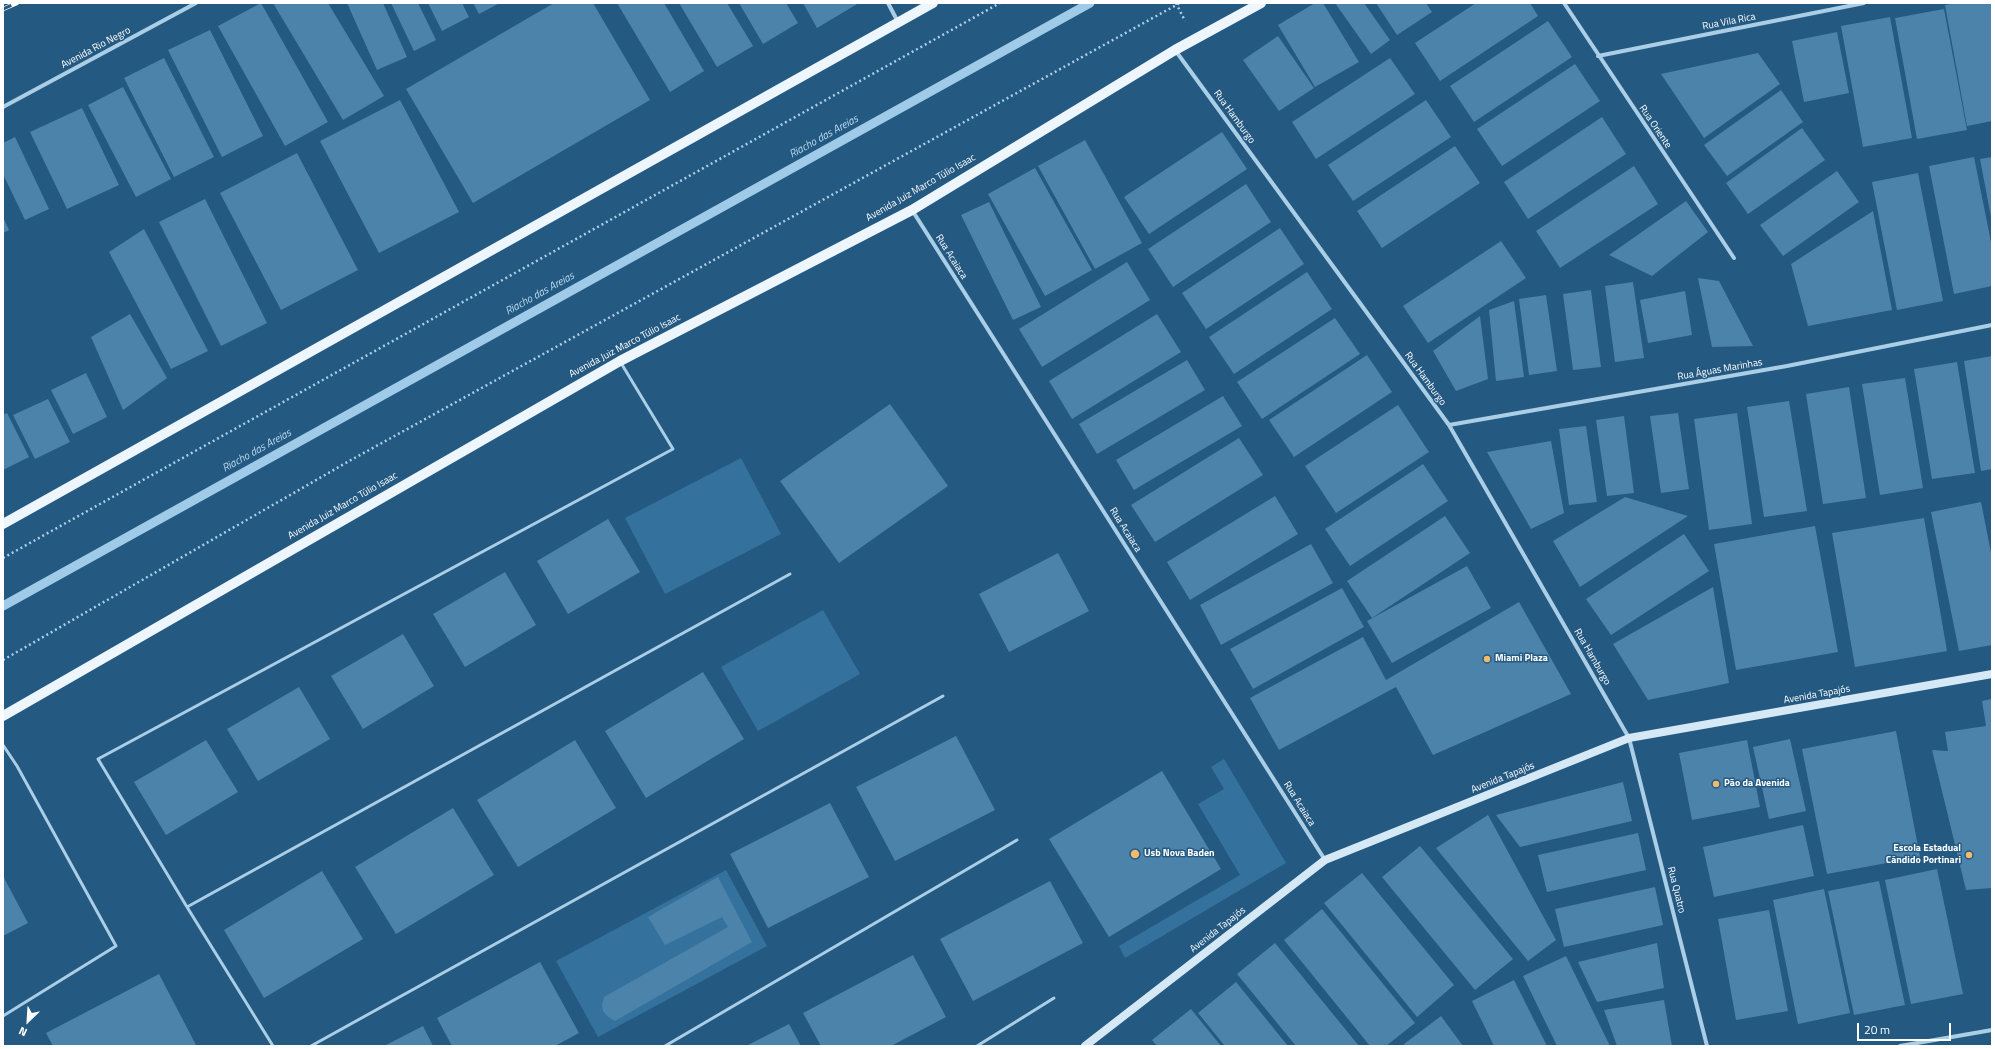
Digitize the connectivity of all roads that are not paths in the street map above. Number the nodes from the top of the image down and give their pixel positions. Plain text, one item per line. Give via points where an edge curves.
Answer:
1 (196, 3) edge
2 (888, 3) edge
3 (933, 3) edge
4 (1261, 3) edge
5 (1564, 3) edge
6 (1864, 3) edge
7 (898, 22) junction
8 (1175, 50) junction
9 (1598, 56) junction
10 (3, 107) edge
11 (912, 210) junction
12 (1734, 258) dead end
13 (1992, 325) edge
14 (620, 361) junction
15 (1449, 425) junction
16 (3, 524) edge
17 (790, 574) dead end
18 (1992, 674) edge
19 (943, 696) dead end
20 (3, 716) edge
21 (1629, 738) junction
22 (3, 745) edge
23 (1017, 840) dead end
24 (1325, 860) junction
25 (187, 907) junction
26 (1054, 998) dead end
27 (3, 1016) edge
28 (1992, 1030) edge
29 (273, 1046) edge
30 (312, 1046) edge
31 (665, 1046) edge
32 (977, 1046) edge
33 (1085, 1046) edge
34 (1707, 1046) edge
35 (1900, 1046) edge

1 - 10 street, Avenida Rio Negro
2 - 7 street
3 - 7 main road
4 - 8 main road, Avenida Juiz Marco Túlio Isaac
5 - 9 street, Rua Oriente
6 - 9 street, Rua Vila Rica
7 - 16 main road
8 - 11 main road, Avenida Juiz Marco Túlio Isaac
8 - 15 street, Rua Hamburgo
9 - 12 street, Rua Oriente
11 - 14 main road, Avenida Juiz Marco Túlio Isaac
11 - 24 street, Rua Acaiaca
13 - 15 street, Rua Águas Marinhas via 1787,366
14 - 20 main road, Avenida Juiz Marco Túlio Isaac
14 - 25 lane via 673,449 98,759
15 - 21 street, Rua Hamburgo
17 - 25 lane
18 - 21 main road, Avenida Tapajós
19 - 30 lane
21 - 24 main road, Avenida Tapajós
21 - 34 street, Rua Quatro
22 - 27 lane via 116,946
23 - 31 lane
24 - 33 main road, Avenida Tapajós
25 - 29 lane
26 - 32 lane
28 - 35 street

